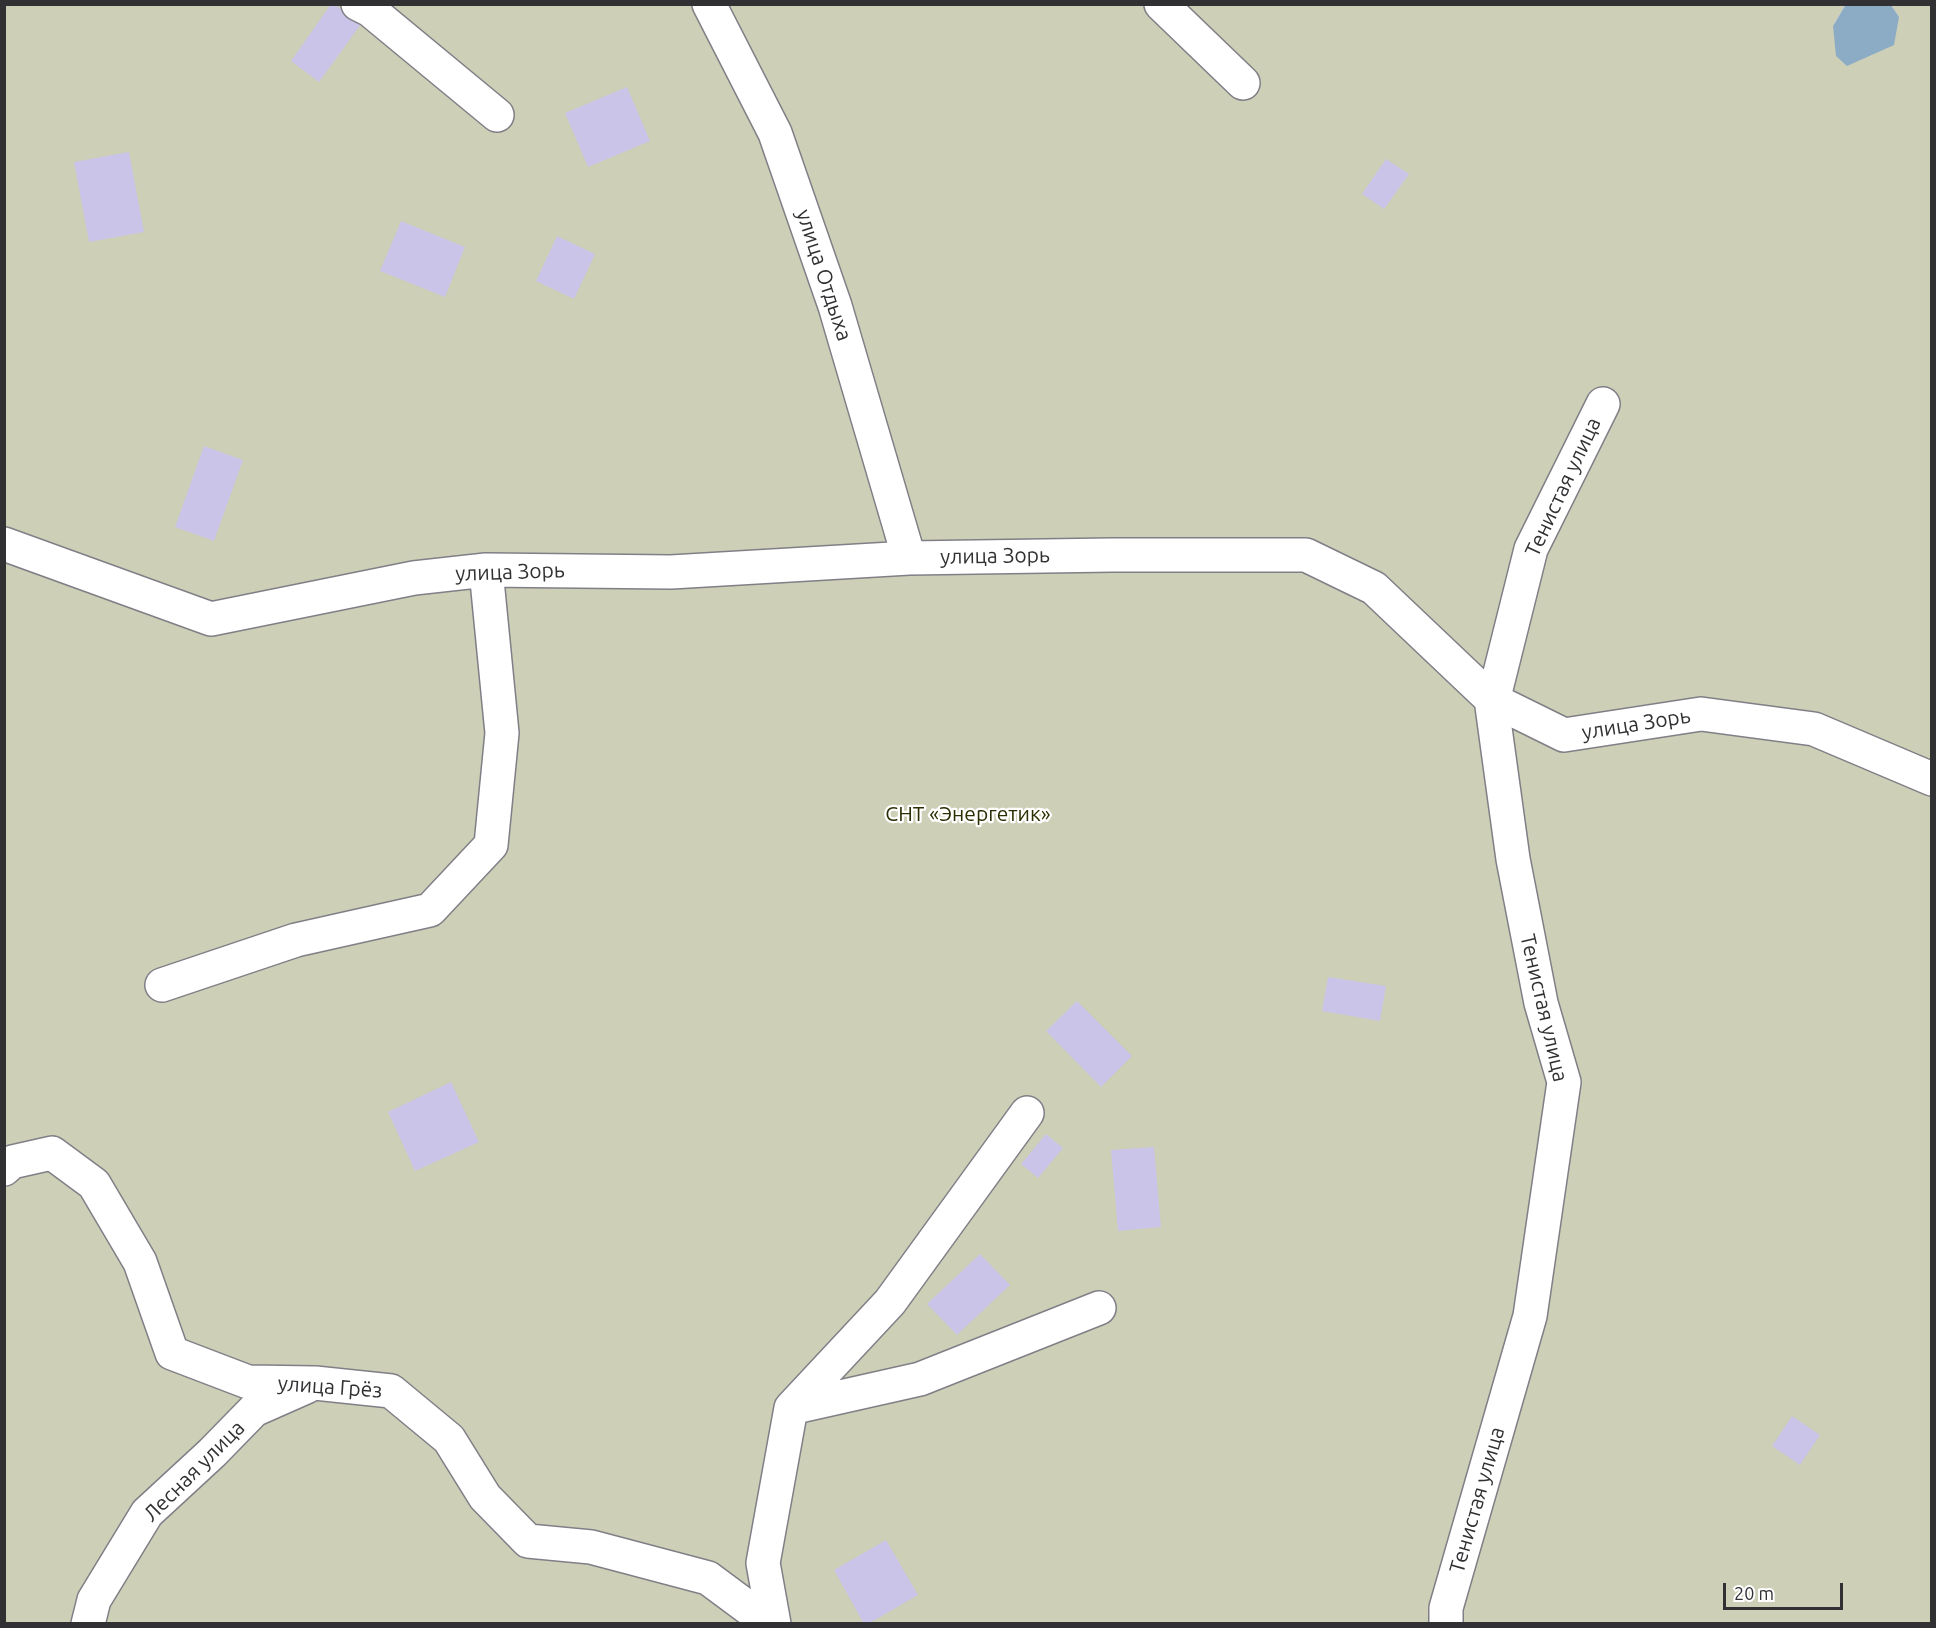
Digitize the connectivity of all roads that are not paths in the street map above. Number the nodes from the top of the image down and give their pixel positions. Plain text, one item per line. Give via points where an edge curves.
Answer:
1 (358, 4) edge
2 (709, 4) edge
3 (1161, 4) edge
4 (1243, 83) dead end
5 (498, 115) dead end
6 (1603, 404) dead end
7 (4, 544) edge
8 (909, 558) junction
9 (486, 570) junction
10 (1491, 699) junction
11 (1932, 779) edge
12 (162, 985) dead end
13 (1028, 1113) dead end
14 (4, 1169) edge
15 (1099, 1308) dead end
16 (315, 1383) junction
17 (791, 1408) junction
18 (88, 1623) edge
19 (772, 1623) edge
20 (1446, 1623) edge

1 - 5 street
2 - 8 street, улица Отдыха via 776,133 835,306
3 - 4 street
6 - 10 street, Тенистая улица via 1531,549
7 - 9 street, улица Зорь via 211,619 414,578
8 - 9 street, улица Зорь via 672,572
8 - 10 street, улица Зорь via 1306,555 1374,588
9 - 12 street via 502,733 491,845 430,910 296,940
10 - 11 street, улица Зорь via 1564,735 1701,714 1814,729
10 - 20 street, Тенистая улица via 1515,870 1541,1003 1564,1082 1530,1316 1446,1608
13 - 17 street via 890,1302
14 - 16 street, улица Грёз via 12,1162 52,1153 94,1184 140,1262 172,1353 248,1383
15 - 17 street via 920,1379
16 - 18 street, Лесная улица via 254,1410 147,1514 94,1600
16 - 19 street, улица Грёз via 391,1391 449,1439 485,1497 528,1541 591,1547 708,1578
17 - 19 street via 763,1563

